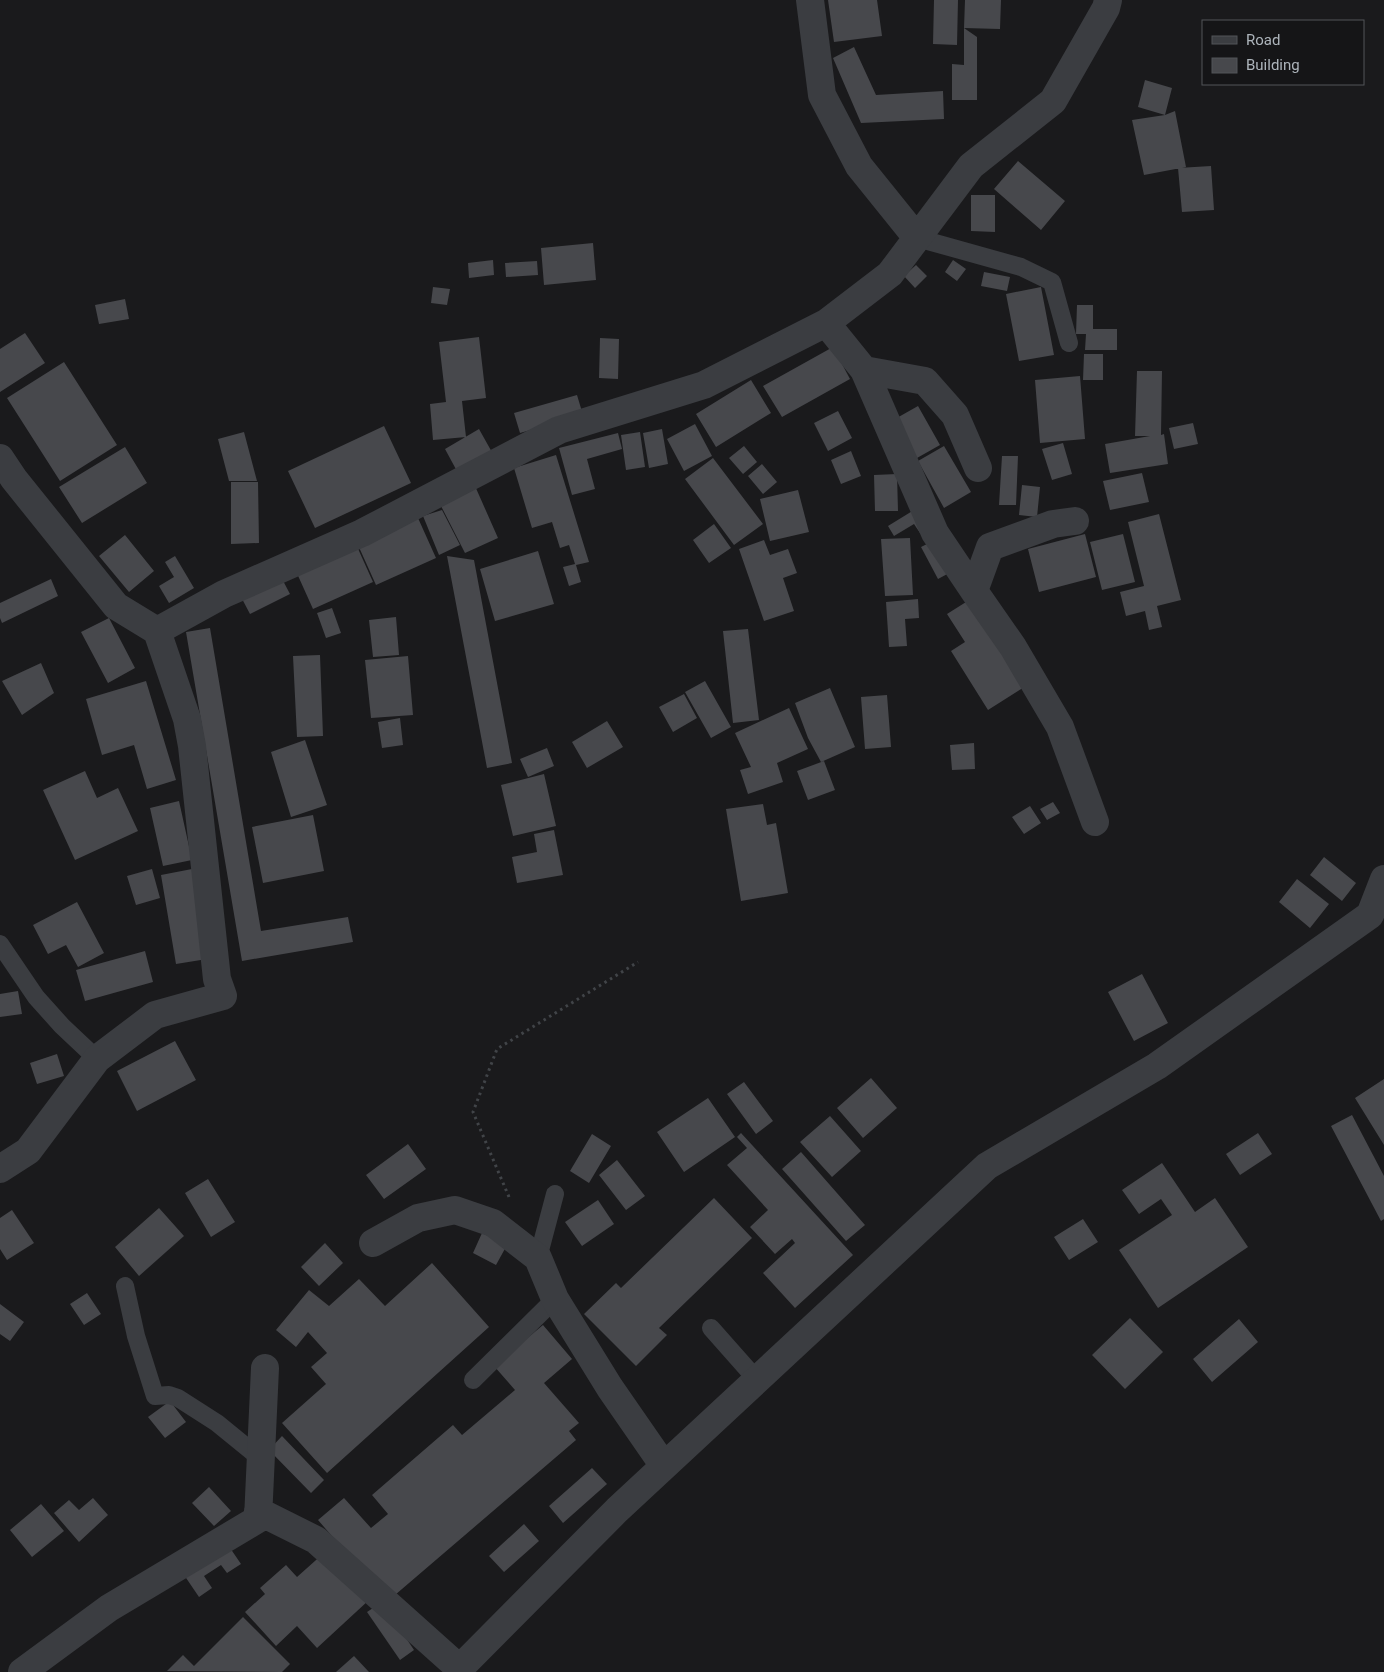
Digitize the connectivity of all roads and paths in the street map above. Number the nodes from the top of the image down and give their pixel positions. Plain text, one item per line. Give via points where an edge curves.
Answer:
1 (810, 0) edge
2 (1108, 0) edge
3 (917, 238) junction
4 (826, 323) junction
5 (1069, 343) dead end
6 (864, 370) junction
7 (0, 458) edge
8 (978, 468) dead end
9 (1075, 521) dead end
10 (974, 591) junction
11 (157, 631) junction
12 (1095, 822) dead end
13 (1384, 879) edge
14 (0, 944) edge
15 (638, 962) dead end
16 (97, 1059) junction
17 (0, 1169) edge
18 (555, 1194) dead end
19 (514, 1240) junction
20 (373, 1243) dead end
21 (538, 1258) junction
22 (125, 1286) dead end
23 (555, 1300) junction
24 (711, 1328) dead end
25 (264, 1368) dead end
26 (473, 1380) dead end
27 (757, 1380) junction
28 (260, 1458) junction
29 (664, 1466) junction
30 (258, 1511) junction
31 (458, 1670) edge
32 (22, 1672) edge

1 - 3 street via 822,95 859,166
2 - 3 street via 1053,101 971,166
3 - 4 street via 890,274
3 - 5 lane via 1021,267 1052,282
4 - 6 street
4 - 11 street via 704,384 559,430 362,533 224,594
6 - 8 street via 925,381 955,415
6 - 10 street via 935,533
7 - 11 street via 116,606
9 - 10 street via 1052,524 990,547
10 - 12 street via 1013,647 1060,727
11 - 16 street via 187,719 192,746 217,979 223,996 155,1015
13 - 27 street via 1370,915 1157,1066 987,1166
14 - 16 lane via 49,1012
15 - 19 path via 497,1049 473,1112 508,1194
16 - 17 street via 28,1151
18 - 21 lane
19 - 20 street via 493,1223 455,1210 418,1218
19 - 21 street
21 - 23 street
22 - 28 lane via 136,1336 155,1396 178,1398 217,1422
23 - 26 lane
23 - 29 street
24 - 27 lane
25 - 28 street
27 - 29 street
28 - 30 street
29 - 31 street
30 - 31 street via 316,1540
30 - 32 street via 258,1519 109,1608

